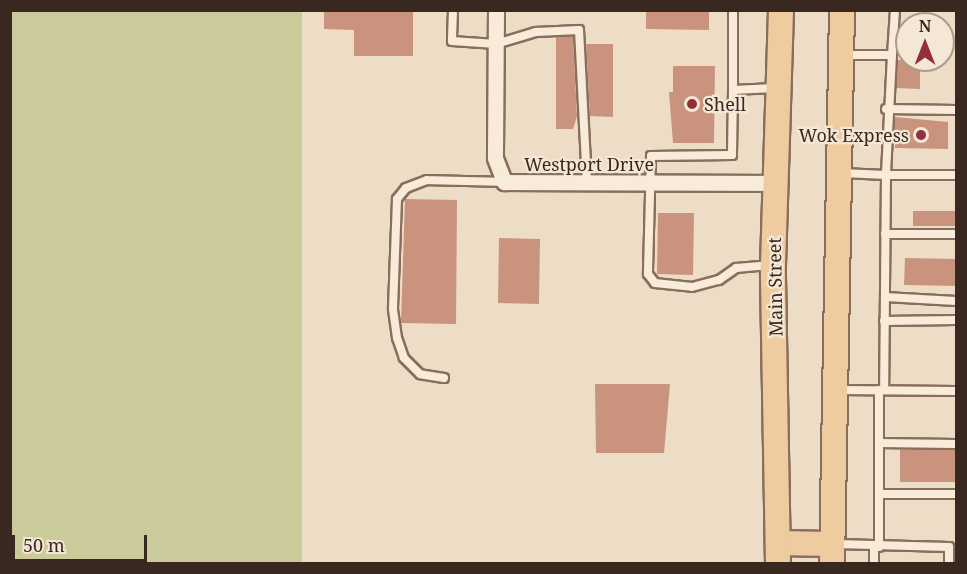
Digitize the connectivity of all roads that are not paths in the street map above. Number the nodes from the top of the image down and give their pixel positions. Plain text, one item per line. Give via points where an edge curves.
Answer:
1 (453, 10) edge
2 (496, 10) edge
3 (733, 10) edge
4 (781, 10) edge
5 (842, 10) edge
6 (895, 10) edge
7 (496, 44) junction
8 (841, 55) junction
9 (892, 55) junction
10 (779, 88) junction
11 (733, 90) junction
12 (886, 109) junction
13 (957, 110) edge
14 (839, 173) junction
15 (886, 175) junction
16 (957, 175) edge
17 (504, 182) junction
18 (650, 183) junction
19 (775, 183) junction
20 (587, 184) junction
21 (885, 234) junction
22 (957, 234) edge
23 (773, 265) junction
24 (885, 297) junction
25 (957, 301) edge
26 (957, 320) edge
27 (884, 321) junction
28 (444, 378) dead end
29 (834, 390) junction
30 (882, 390) junction
31 (957, 391) edge
32 (879, 444) junction
33 (957, 444) edge
34 (879, 494) junction
35 (957, 494) edge
36 (876, 547) junction
37 (953, 547) edge
38 (778, 553) edge
39 (832, 554) edge
40 (874, 564) edge
41 (949, 564) edge

1 - 7 lane via 452,41
2 - 7 street, Westport Drive
3 - 11 lane
4 - 10 main road, Main Street
5 - 8 main road
6 - 9 lane
7 - 17 street, Westport Drive via 495,158
7 - 20 lane via 536,32 579,30
8 - 9 lane
8 - 14 main road
9 - 12 lane
10 - 11 lane
10 - 19 main road, Main Street
11 - 18 lane via 732,155 651,156
12 - 13 lane
12 - 15 lane
14 - 15 lane
14 - 29 main road
15 - 16 lane
15 - 21 lane
17 - 20 street, Westport Drive
17 - 28 lane via 426,180 406,188 397,199 393,297 397,338 404,358 420,374
18 - 19 street, Westport Drive
18 - 20 street, Westport Drive
18 - 23 lane via 646,260 655,283 692,287 719,280 736,268
19 - 23 main road, Main Street
21 - 22 lane
21 - 24 lane
23 - 38 main road, Main Street
24 - 25 lane
24 - 27 lane
26 - 27 lane
27 - 30 lane
29 - 30 lane
29 - 39 main road
30 - 31 lane
30 - 32 lane
32 - 33 lane
32 - 34 lane
34 - 35 lane
34 - 36 lane
36 - 37 lane
36 - 39 lane
36 - 40 lane
37 - 41 lane
38 - 39 main road

